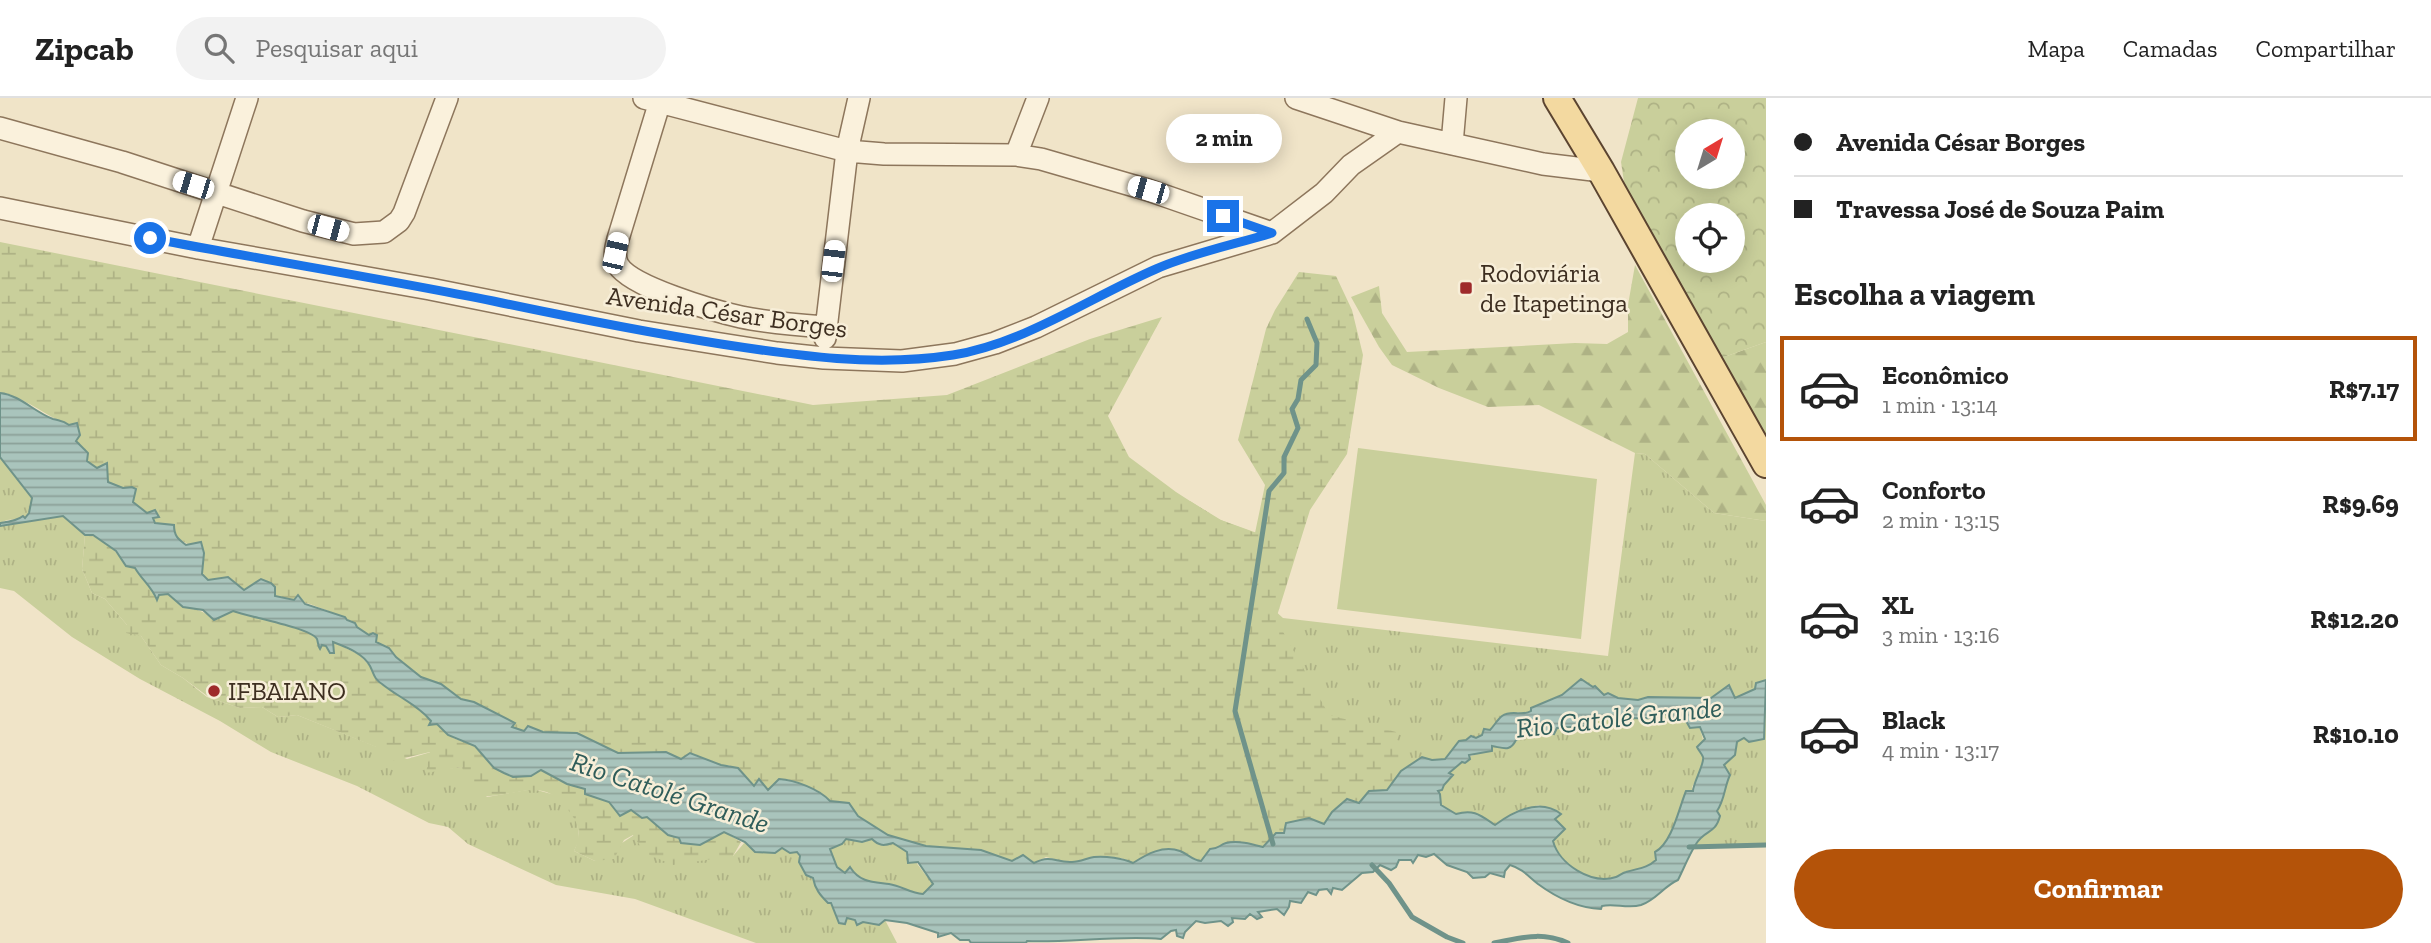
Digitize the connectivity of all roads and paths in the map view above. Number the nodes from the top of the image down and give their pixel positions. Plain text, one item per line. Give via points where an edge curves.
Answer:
1 (247, 98) edge
2 (447, 98) edge
3 (859, 98) edge
4 (1038, 98) edge
5 (1296, 98) edge
6 (1456, 98) edge
7 (1557, 98) edge
8 (654, 100) edge
9 (0, 128) edge
10 (1398, 132) junction
11 (1452, 144) junction
12 (847, 150) junction
13 (1016, 155) junction
14 (1601, 171) junction
15 (216, 192) junction
16 (0, 208) edge
17 (1272, 233) junction
18 (198, 248) junction
19 (827, 327) junction
20 (824, 358) junction
21 (1766, 464) edge

1 - 15 street
2 - 15 street via 404,214 384,232 354,234
3 - 12 street
4 - 13 street
5 - 10 street
6 - 11 street
7 - 14 main road
8 - 12 street
8 - 19 street via 616,261 645,286 739,317
9 - 15 street
10 - 11 street
10 - 17 street, Avenida César Borges via 1351,165 1324,193
11 - 14 street
12 - 13 street
12 - 19 street
13 - 17 street via 1148,190
14 - 21 main road
15 - 18 street
16 - 18 street, Avenida César Borges
17 - 20 street, Avenida César Borges via 1158,267 1037,327 956,354 902,361
18 - 20 street, Avenida César Borges via 639,331
19 - 20 street

